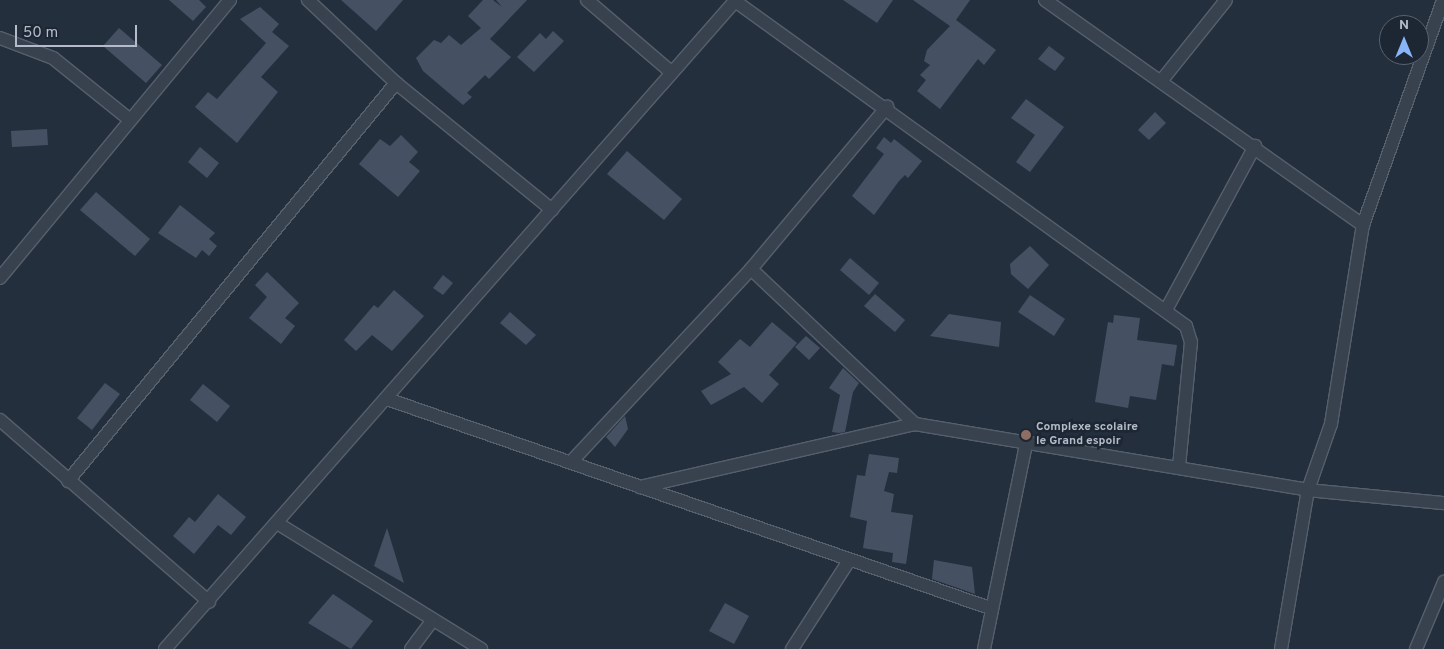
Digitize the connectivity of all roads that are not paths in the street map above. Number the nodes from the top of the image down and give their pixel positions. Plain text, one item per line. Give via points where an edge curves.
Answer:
1 (230, 0) edge
2 (308, 0) edge
3 (587, 0) edge
4 (1045, 0) edge
5 (1226, 0) edge
6 (1443, 0) edge
7 (735, 1) edge
8 (0, 38) edge
9 (671, 72) junction
10 (1162, 80) junction
11 (396, 83) junction
12 (887, 108) junction
13 (129, 119) junction
14 (1255, 146) junction
15 (552, 210) junction
16 (1363, 225) junction
17 (751, 269) junction
18 (0, 278) edge
19 (1166, 310) junction
20 (388, 399) junction
21 (0, 420) edge
22 (915, 424) junction
23 (1026, 445) junction
24 (572, 460) junction
25 (1179, 467) junction
26 (68, 481) junction
27 (640, 487) junction
28 (1308, 490) junction
29 (1444, 502) edge
30 (277, 523) junction
31 (848, 562) junction
32 (1444, 582) edge
33 (209, 602) junction
34 (990, 608) junction
35 (433, 620) junction
36 (165, 649) edge
37 (411, 649) edge
38 (481, 649) edge
39 (792, 649) edge
40 (984, 649) edge
41 (1281, 649) edge
42 (1416, 649) edge

1 - 13 street
2 - 11 street
3 - 9 street
4 - 10 street
5 - 10 street
6 - 16 street
7 - 9 street
7 - 12 street
8 - 13 street via 53,58
9 - 15 street
10 - 14 street
11 - 15 street
11 - 26 street
12 - 17 street
12 - 19 street
13 - 18 street
14 - 16 street
14 - 19 street
15 - 20 street
16 - 28 street via 1331,424
17 - 22 street
17 - 24 street
19 - 25 street via 1191,334
20 - 24 street
20 - 30 street
21 - 26 street
22 - 23 street
22 - 27 street
23 - 25 street
23 - 34 street
24 - 27 street
25 - 28 street
26 - 33 street
27 - 31 street
28 - 29 street
28 - 41 street
30 - 33 street
30 - 35 street
31 - 34 street
31 - 39 street
32 - 42 street
33 - 36 street
34 - 40 street
35 - 37 street
35 - 38 street

